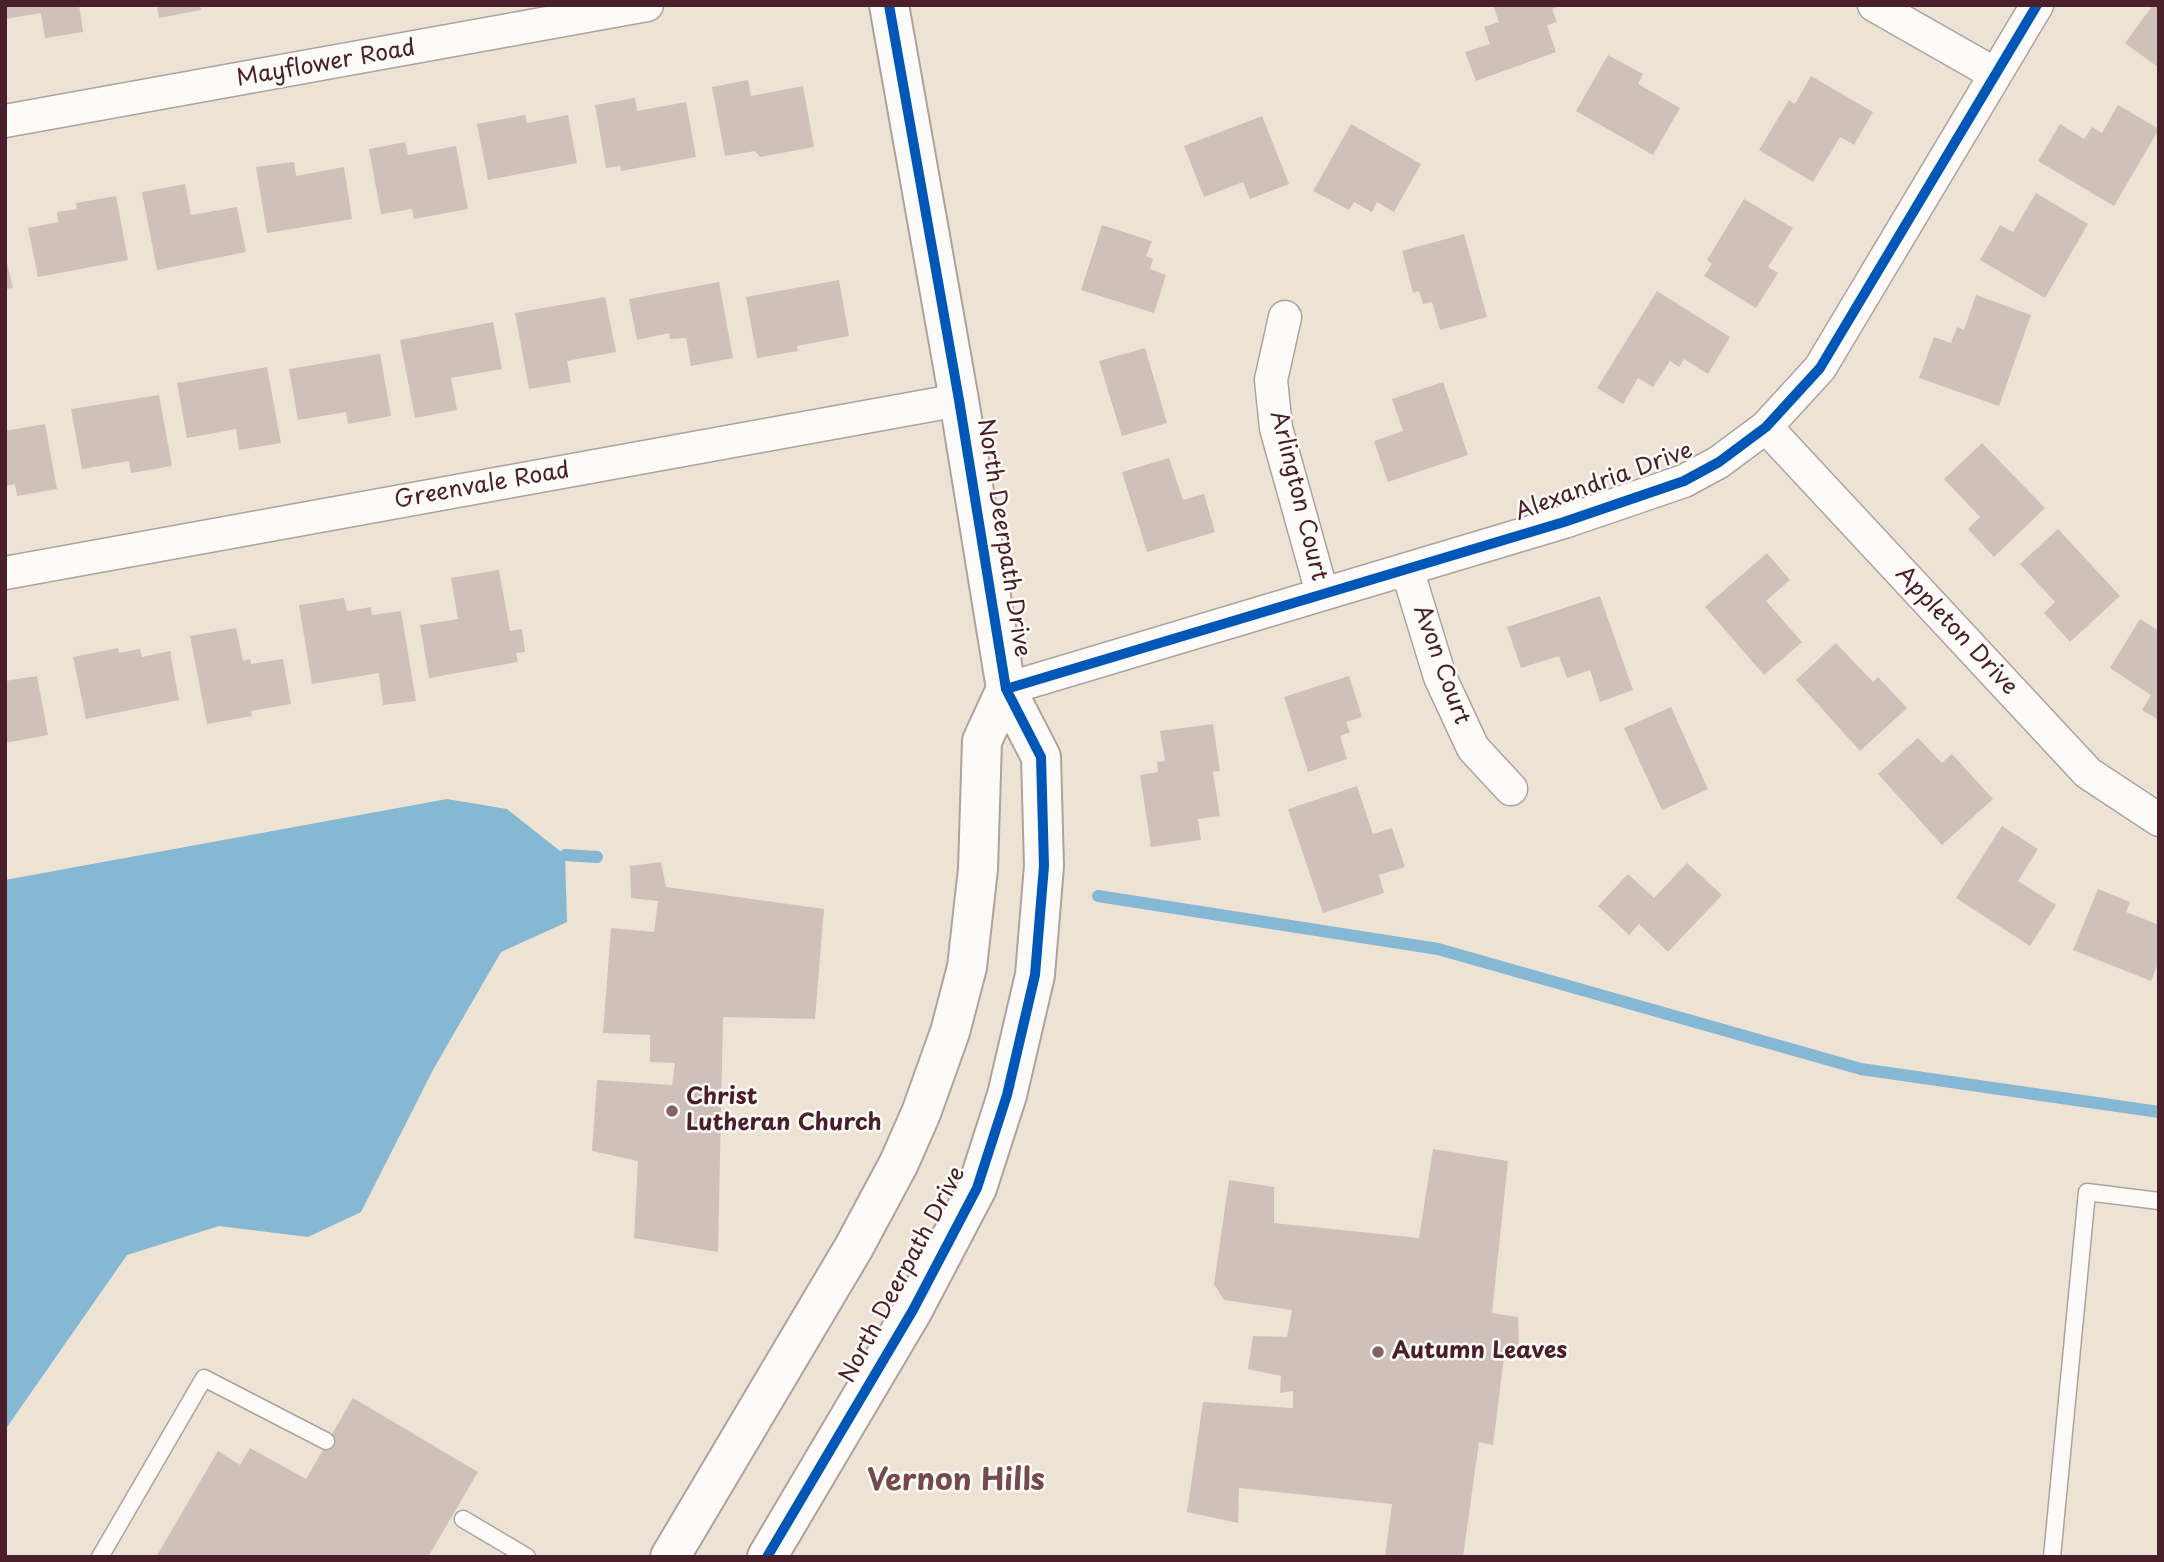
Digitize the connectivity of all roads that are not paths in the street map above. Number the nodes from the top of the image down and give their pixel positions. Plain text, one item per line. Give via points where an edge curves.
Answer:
1 (647, 5) edge
2 (889, 5) edge
3 (1874, 5) edge
4 (2037, 5) edge
5 (1995, 74) junction
6 (5, 121) edge
7 (1285, 317) dead end
8 (959, 400) junction
9 (1766, 427) junction
10 (1407, 569) junction
11 (5, 572) edge
12 (1322, 593) junction
13 (1006, 689) junction
14 (1511, 789) dead end
15 (2159, 820) edge
16 (2159, 1201) edge
17 (326, 1441) dead end
18 (463, 1519) dead end
19 (100, 1557) edge
20 (527, 1557) edge
21 (670, 1557) edge
22 (767, 1557) edge
23 (2052, 1557) edge

1 - 6 street, Mayflower Road
2 - 8 street, North Deerpath Drive
3 - 5 street
4 - 5 street, Alexandria Drive
5 - 9 street, Alexandria Drive via 1820,368
7 - 12 street, Arlington Court via 1271,380 1276,428
8 - 11 street, Greenvale Road
8 - 13 street, North Deerpath Drive
9 - 10 street, Alexandria Drive via 1684,481
9 - 15 street, Appleton Drive via 2088,773
10 - 12 street, Alexandria Drive
10 - 14 street, Avon Court via 1440,677 1473,748
12 - 13 street, Alexandria Drive
13 - 21 street, North Deerpath Drive via 982,741 978,869 967,967 921,1113 854,1247
13 - 22 street, North Deerpath Drive via 1041,757 1044,866 1035,975 1007,1095 977,1188 913,1311
16 - 23 lane via 2087,1192
17 - 19 lane via 204,1378
18 - 20 lane

